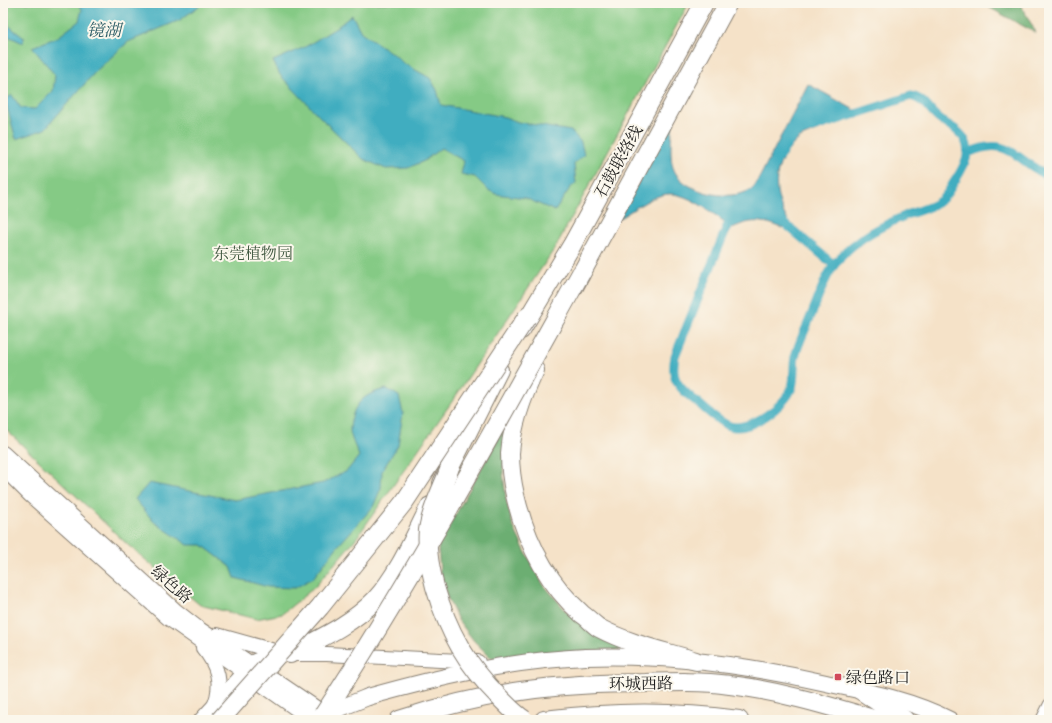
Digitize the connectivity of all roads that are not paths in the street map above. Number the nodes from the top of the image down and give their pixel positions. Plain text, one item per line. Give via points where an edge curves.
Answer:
1 (704, 3) edge
2 (724, 10) edge
3 (581, 273) junction
4 (527, 317) junction
5 (3, 453) edge
6 (3, 468) edge
7 (449, 470) junction
8 (195, 632) junction
9 (290, 654) junction
10 (696, 661) junction
11 (536, 662) junction
12 (248, 668) junction
13 (860, 690) junction
14 (1049, 704) edge
15 (218, 712) edge
16 (402, 719) edge
17 (201, 720) edge
18 (312, 720) edge
19 (320, 720) edge
20 (334, 720) edge
21 (525, 720) edge
22 (544, 720) edge
23 (739, 720) edge
24 (877, 720) edge
25 (905, 720) edge
26 (950, 720) edge
27 (1041, 720) edge

1 - 4 highway, 石鼓联络线 via 572,245
2 - 3 highway, 石鼓联络线
3 - 10 highway via 525,391 514,430 510,453 511,477 520,515 532,548 548,576 572,605 597,627 629,641
3 - 19 highway, bridge via 438,530
4 - 7 highway
4 - 15 highway, bridge via 405,501 320,607
5 - 8 main road, 绿色路
6 - 8 main road, 绿色路 via 110,568 168,618
7 - 9 highway via 390,581 374,601 339,628
7 - 21 highway, bridge via 428,530 428,552 440,602 450,630 479,676
8 - 9 main road
8 - 12 main road, 绿色路
8 - 15 main road via 219,676
9 - 11 main road via 464,663
9 - 12 main road via 267,655
10 - 11 main road via 585,657
10 - 13 main road via 768,670
11 - 18 main road, bridge via 465,672 368,697
12 - 15 main road
12 - 18 main road, 绿色路
12 - 20 main road, 绿色路
13 - 25 highway
13 - 26 main road via 893,697
14 - 27 street
15 - 17 main road
16 - 24 highway, 环城西路 via 454,703 534,688 693,682 729,684 766,691
22 - 23 highway, 环城西路 via 617,713

